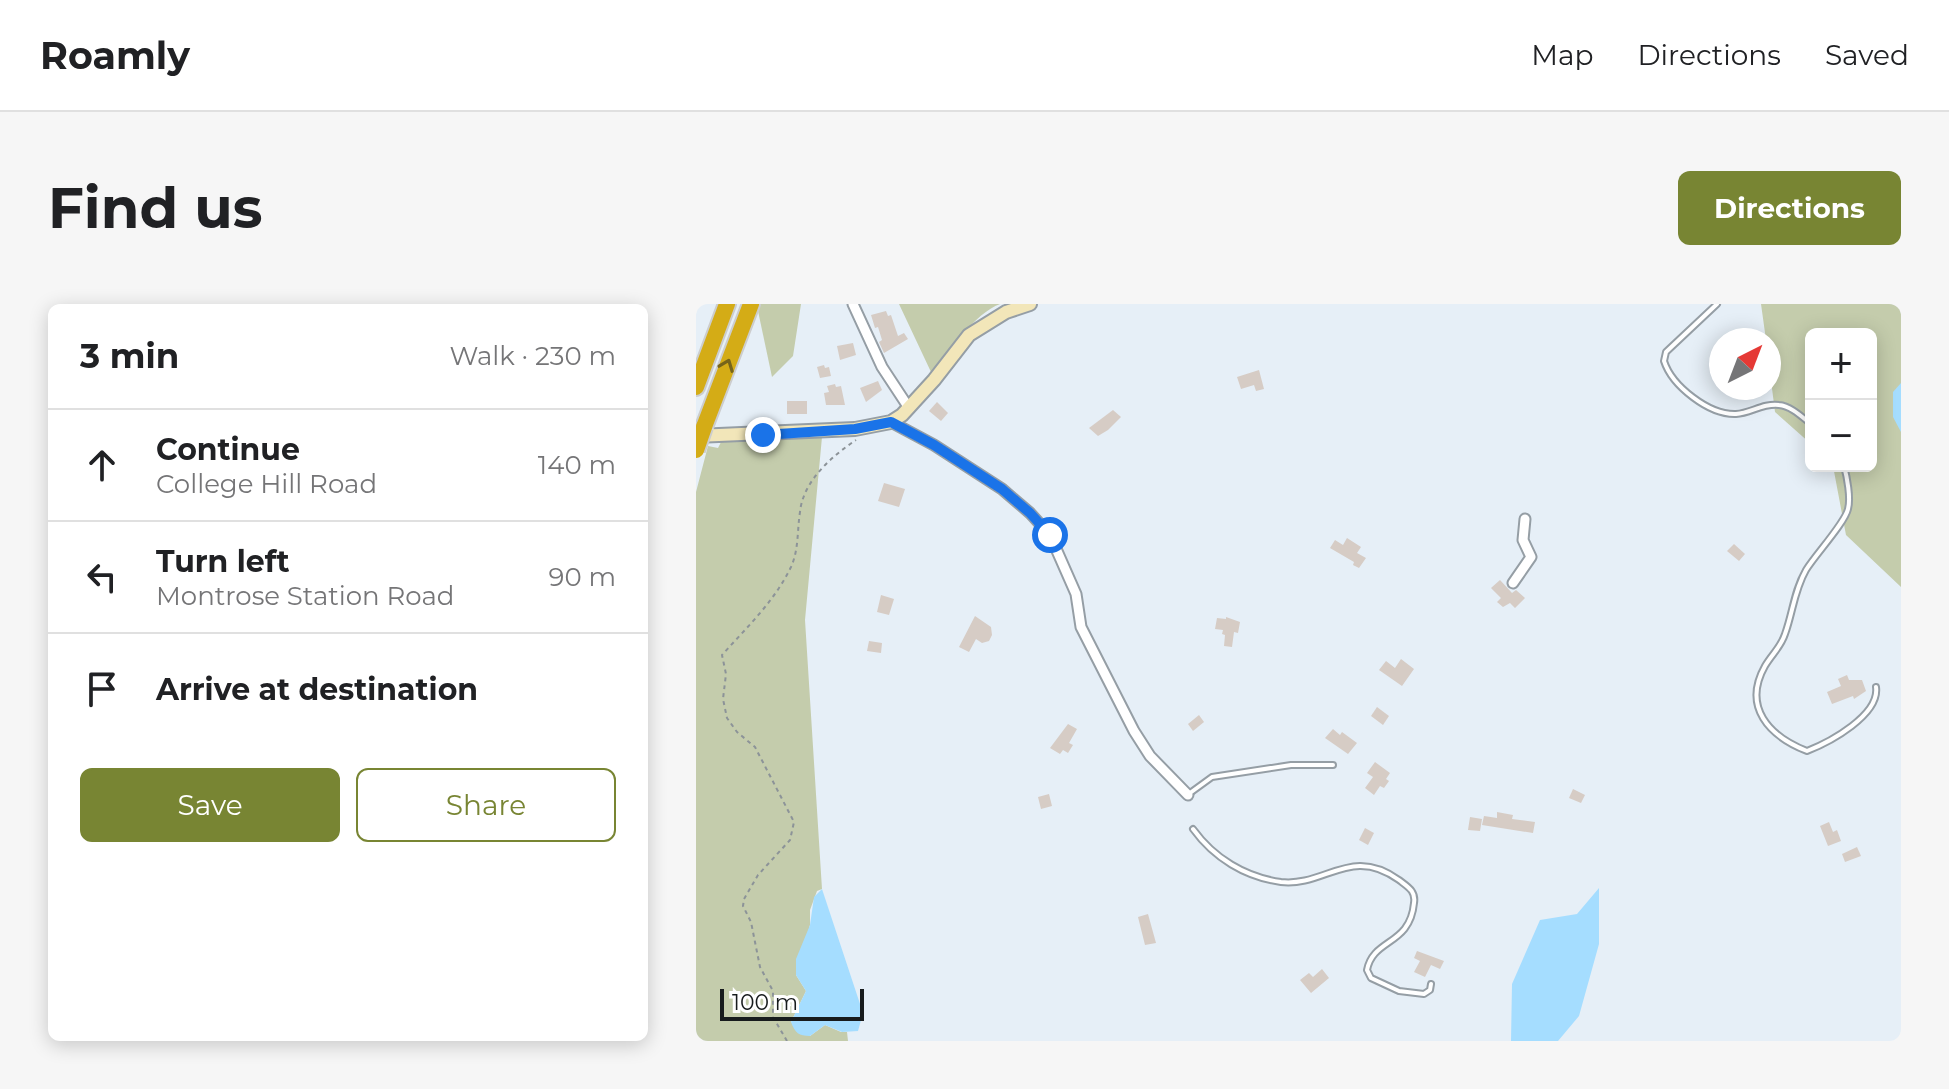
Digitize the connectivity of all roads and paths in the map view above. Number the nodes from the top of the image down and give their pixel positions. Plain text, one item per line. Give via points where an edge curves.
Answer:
1 (727, 304) edge
2 (751, 304) edge
3 (853, 304) edge
4 (1030, 304) edge
5 (1717, 304) edge
6 (696, 387) edge
7 (909, 408) junction
8 (1805, 420) edge
9 (891, 422) junction
10 (700, 432) edge
11 (859, 438) dead end
12 (696, 450) edge
13 (1845, 472) edge
14 (1525, 519) dead end
15 (1513, 583) dead end
16 (1876, 687) dead end
17 (1333, 765) dead end
18 (1188, 795) joint
19 (1193, 829) dead end
20 (1431, 984) dead end
21 (787, 1041) edge

1 - 6 highway
10 -> 2 highway
3 - 7 street via 882,367
4 - 7 street via 969,335
5 - 8 lane via 1666,352 1664,361 1674,383 1722,413 1782,405
7 - 9 street
9 - 10 street via 855,429
9 - 18 street via 1002,489 1050,535 1076,594 1081,627 1134,731
10 - 12 highway, bridge
11 - 21 path via 826,463 805,494 790,569 767,607 722,655 727,718 755,747 794,822 790,840 758,875 743,906 760,967 773,991 773,1017
13 - 16 lane via 1848,509 1796,588 1786,632 1759,683 1757,704 1772,732 1807,751 1863,718 1872,707
14 - 15 street via 1523,540 1531,557
17 - 18 lane via 1291,765 1212,777
19 - 20 lane via 1233,866 1283,882 1368,865 1392,875 1412,890 1413,913 1400,936 1373,954 1367,970 1381,985 1399,991 1424,994

